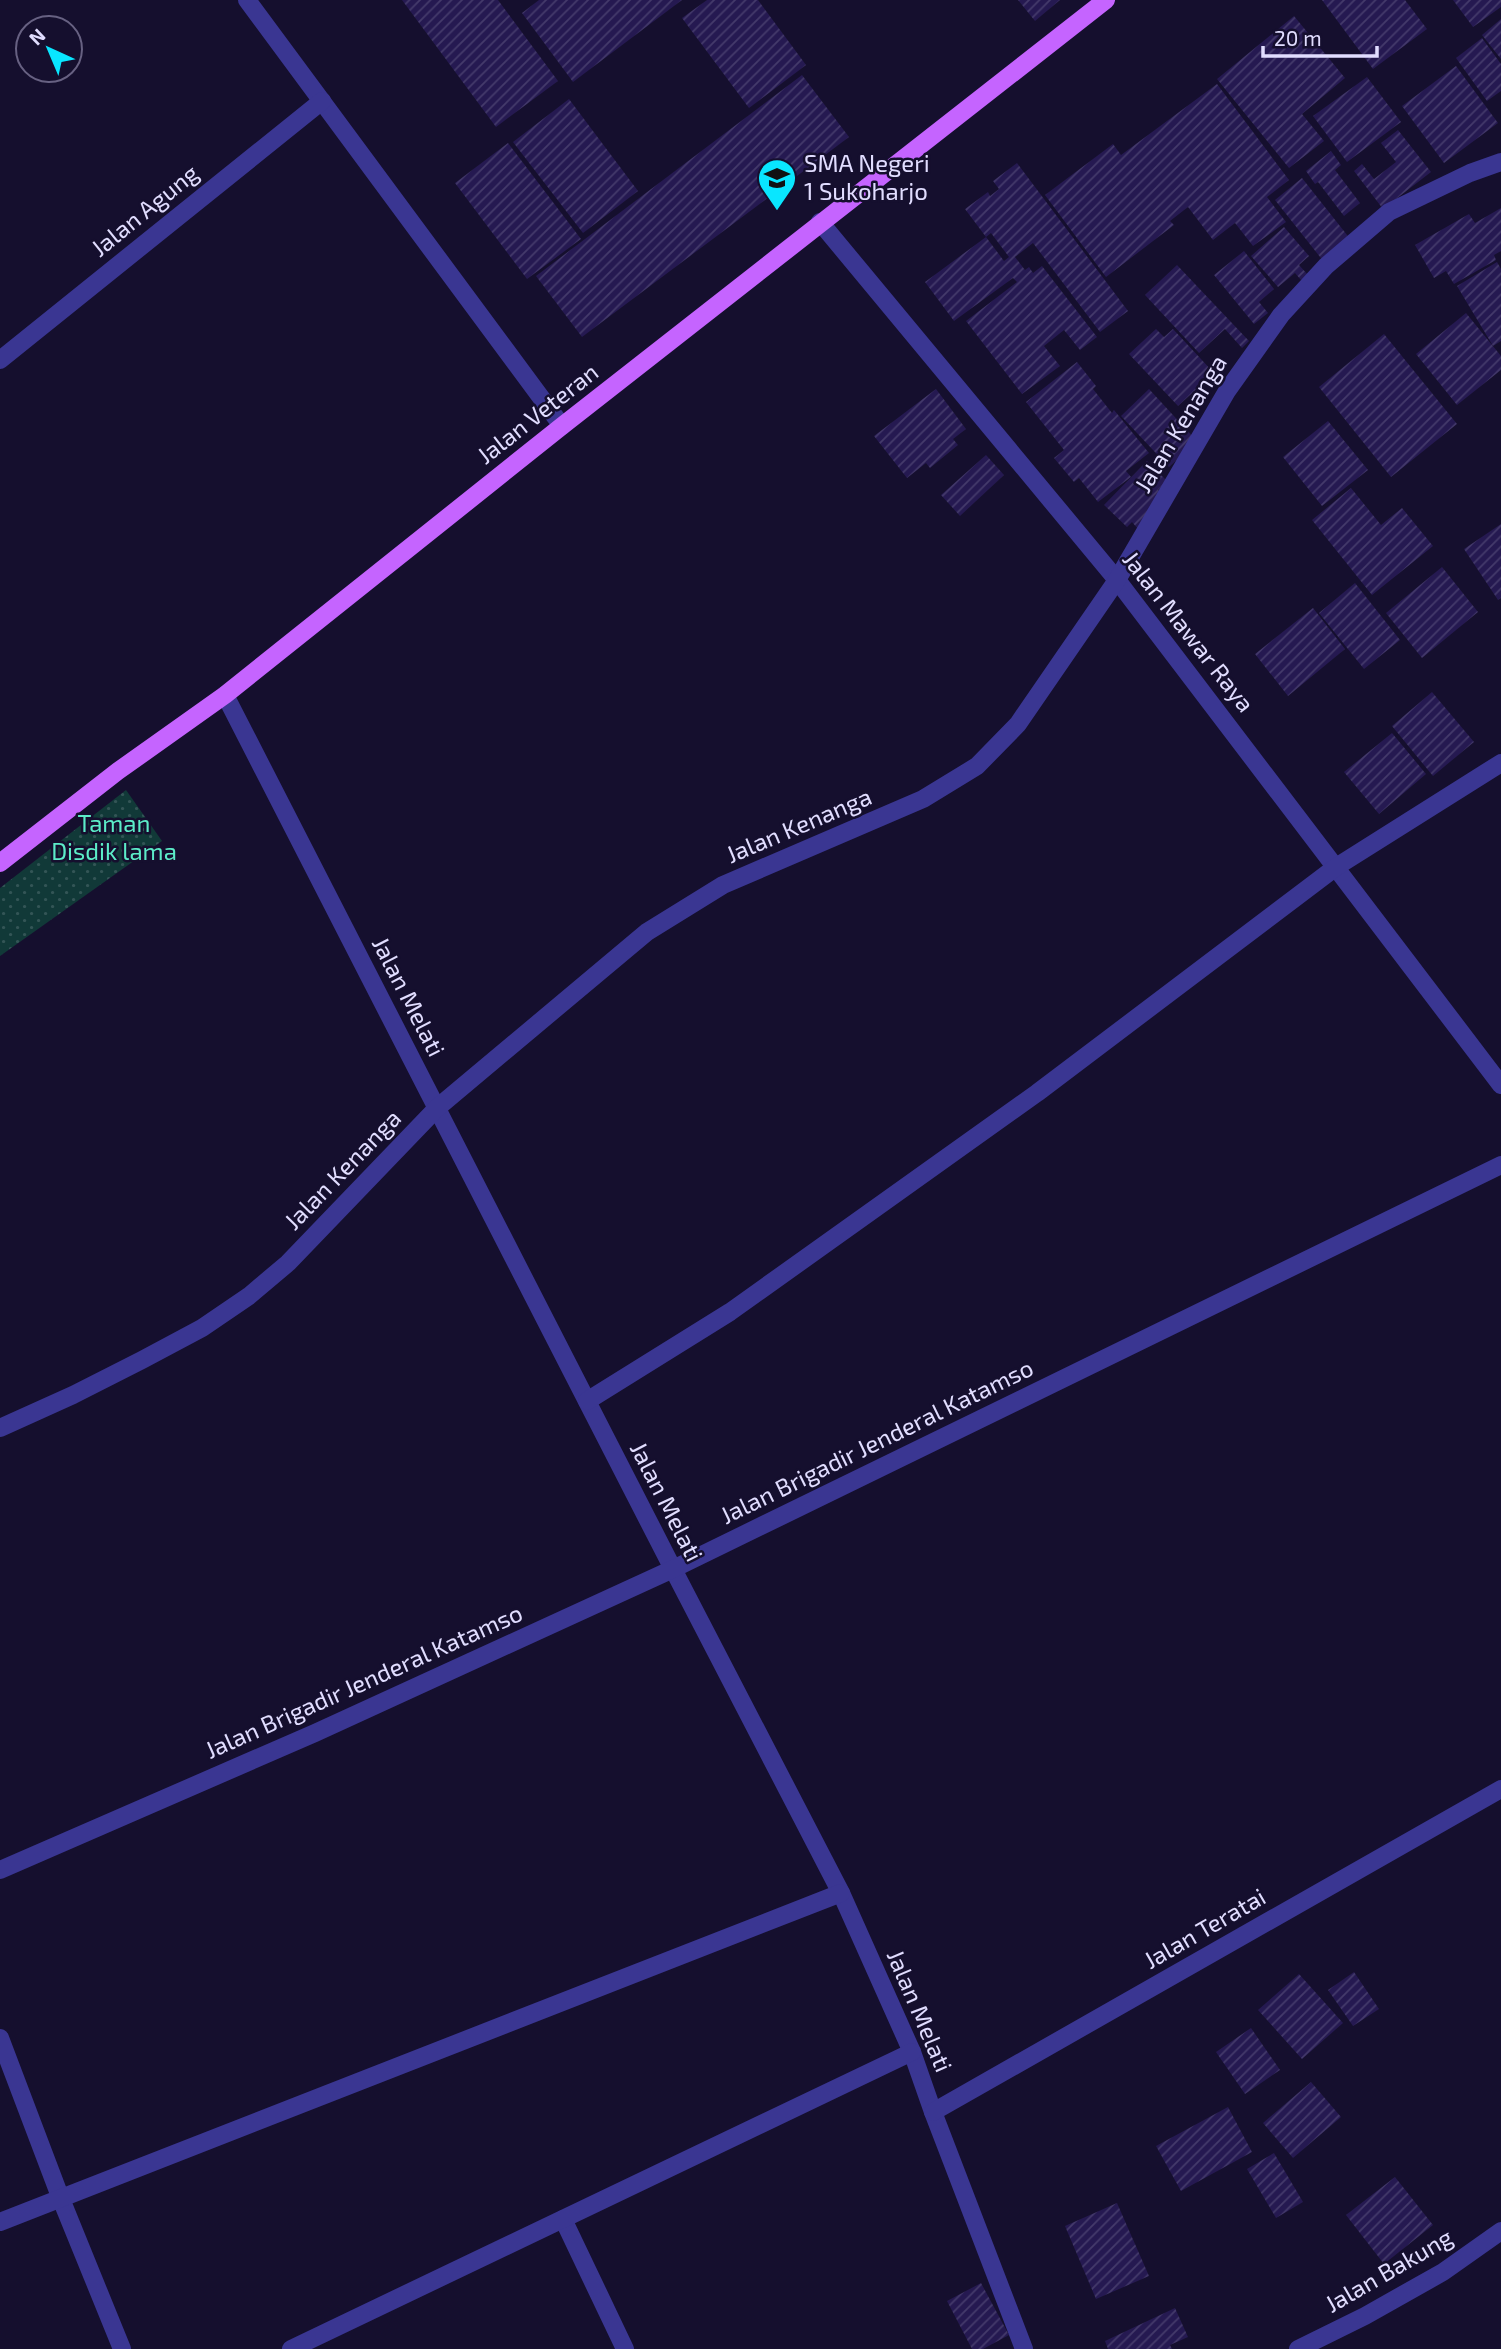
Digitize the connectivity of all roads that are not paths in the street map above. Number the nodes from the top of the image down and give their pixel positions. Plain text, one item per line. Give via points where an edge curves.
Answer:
1 (247, 0) edge
2 (1106, 0) edge
3 (322, 101) junction
4 (1501, 162) edge
5 (820, 222) junction
6 (0, 360) edge
7 (562, 426) junction
8 (1117, 580) junction
9 (225, 695) junction
10 (1501, 763) edge
11 (0, 863) edge
12 (1336, 867) junction
13 (1501, 1084) edge
14 (437, 1108) junction
15 (1501, 1165) edge
16 (587, 1401) junction
17 (0, 1428) edge
18 (673, 1569) junction
19 (1501, 1789) edge
20 (0, 1870) edge
21 (841, 1893) junction
22 (0, 2038) edge
23 (912, 2052) junction
24 (933, 2112) junction
25 (61, 2199) junction
26 (563, 2219) junction
27 (0, 2222) edge
28 (1501, 2231) edge
29 (122, 2349) edge
30 (291, 2349) edge
31 (625, 2349) edge
32 (1024, 2349) edge
33 (1298, 2349) edge

1 - 3 street
2 - 5 main road, Jalan Veteran
3 - 6 street, Jalan Agung
3 - 7 street
4 - 8 street, Jalan Kenanga via 1389,212 1325,266 1281,315 1227,391
5 - 7 main road, Jalan Veteran
5 - 8 street, Jalan Mawar Raya
7 - 9 main road, Jalan Veteran
8 - 12 street, Jalan Mawar Raya
8 - 14 street, Jalan Kenanga via 1018,724 976,766 923,799 723,886 647,932
9 - 11 main road, Jalan Veteran
9 - 14 street, Jalan Melati
10 - 12 street
12 - 13 street, Jalan Mawar Raya
12 - 16 street via 1037,1093 753,1296
14 - 16 street, Jalan Melati
14 - 17 street, Jalan Kenanga via 289,1263 249,1296 154,1354
15 - 18 street, Jalan Brigadir Jenderal Katamso
16 - 18 street, Jalan Melati
18 - 20 street, Jalan Brigadir Jenderal Katamso via 315,1733
18 - 21 street, Jalan Melati
19 - 24 street, Jalan Teratai
21 - 23 street, Jalan Melati
21 - 25 street
22 - 25 street
23 - 24 street, Jalan Melati
23 - 26 street
24 - 32 street, Jalan Melati
25 - 27 street
25 - 29 street
26 - 30 street
26 - 31 street
28 - 33 street, Jalan Bakung via 1443,2272

